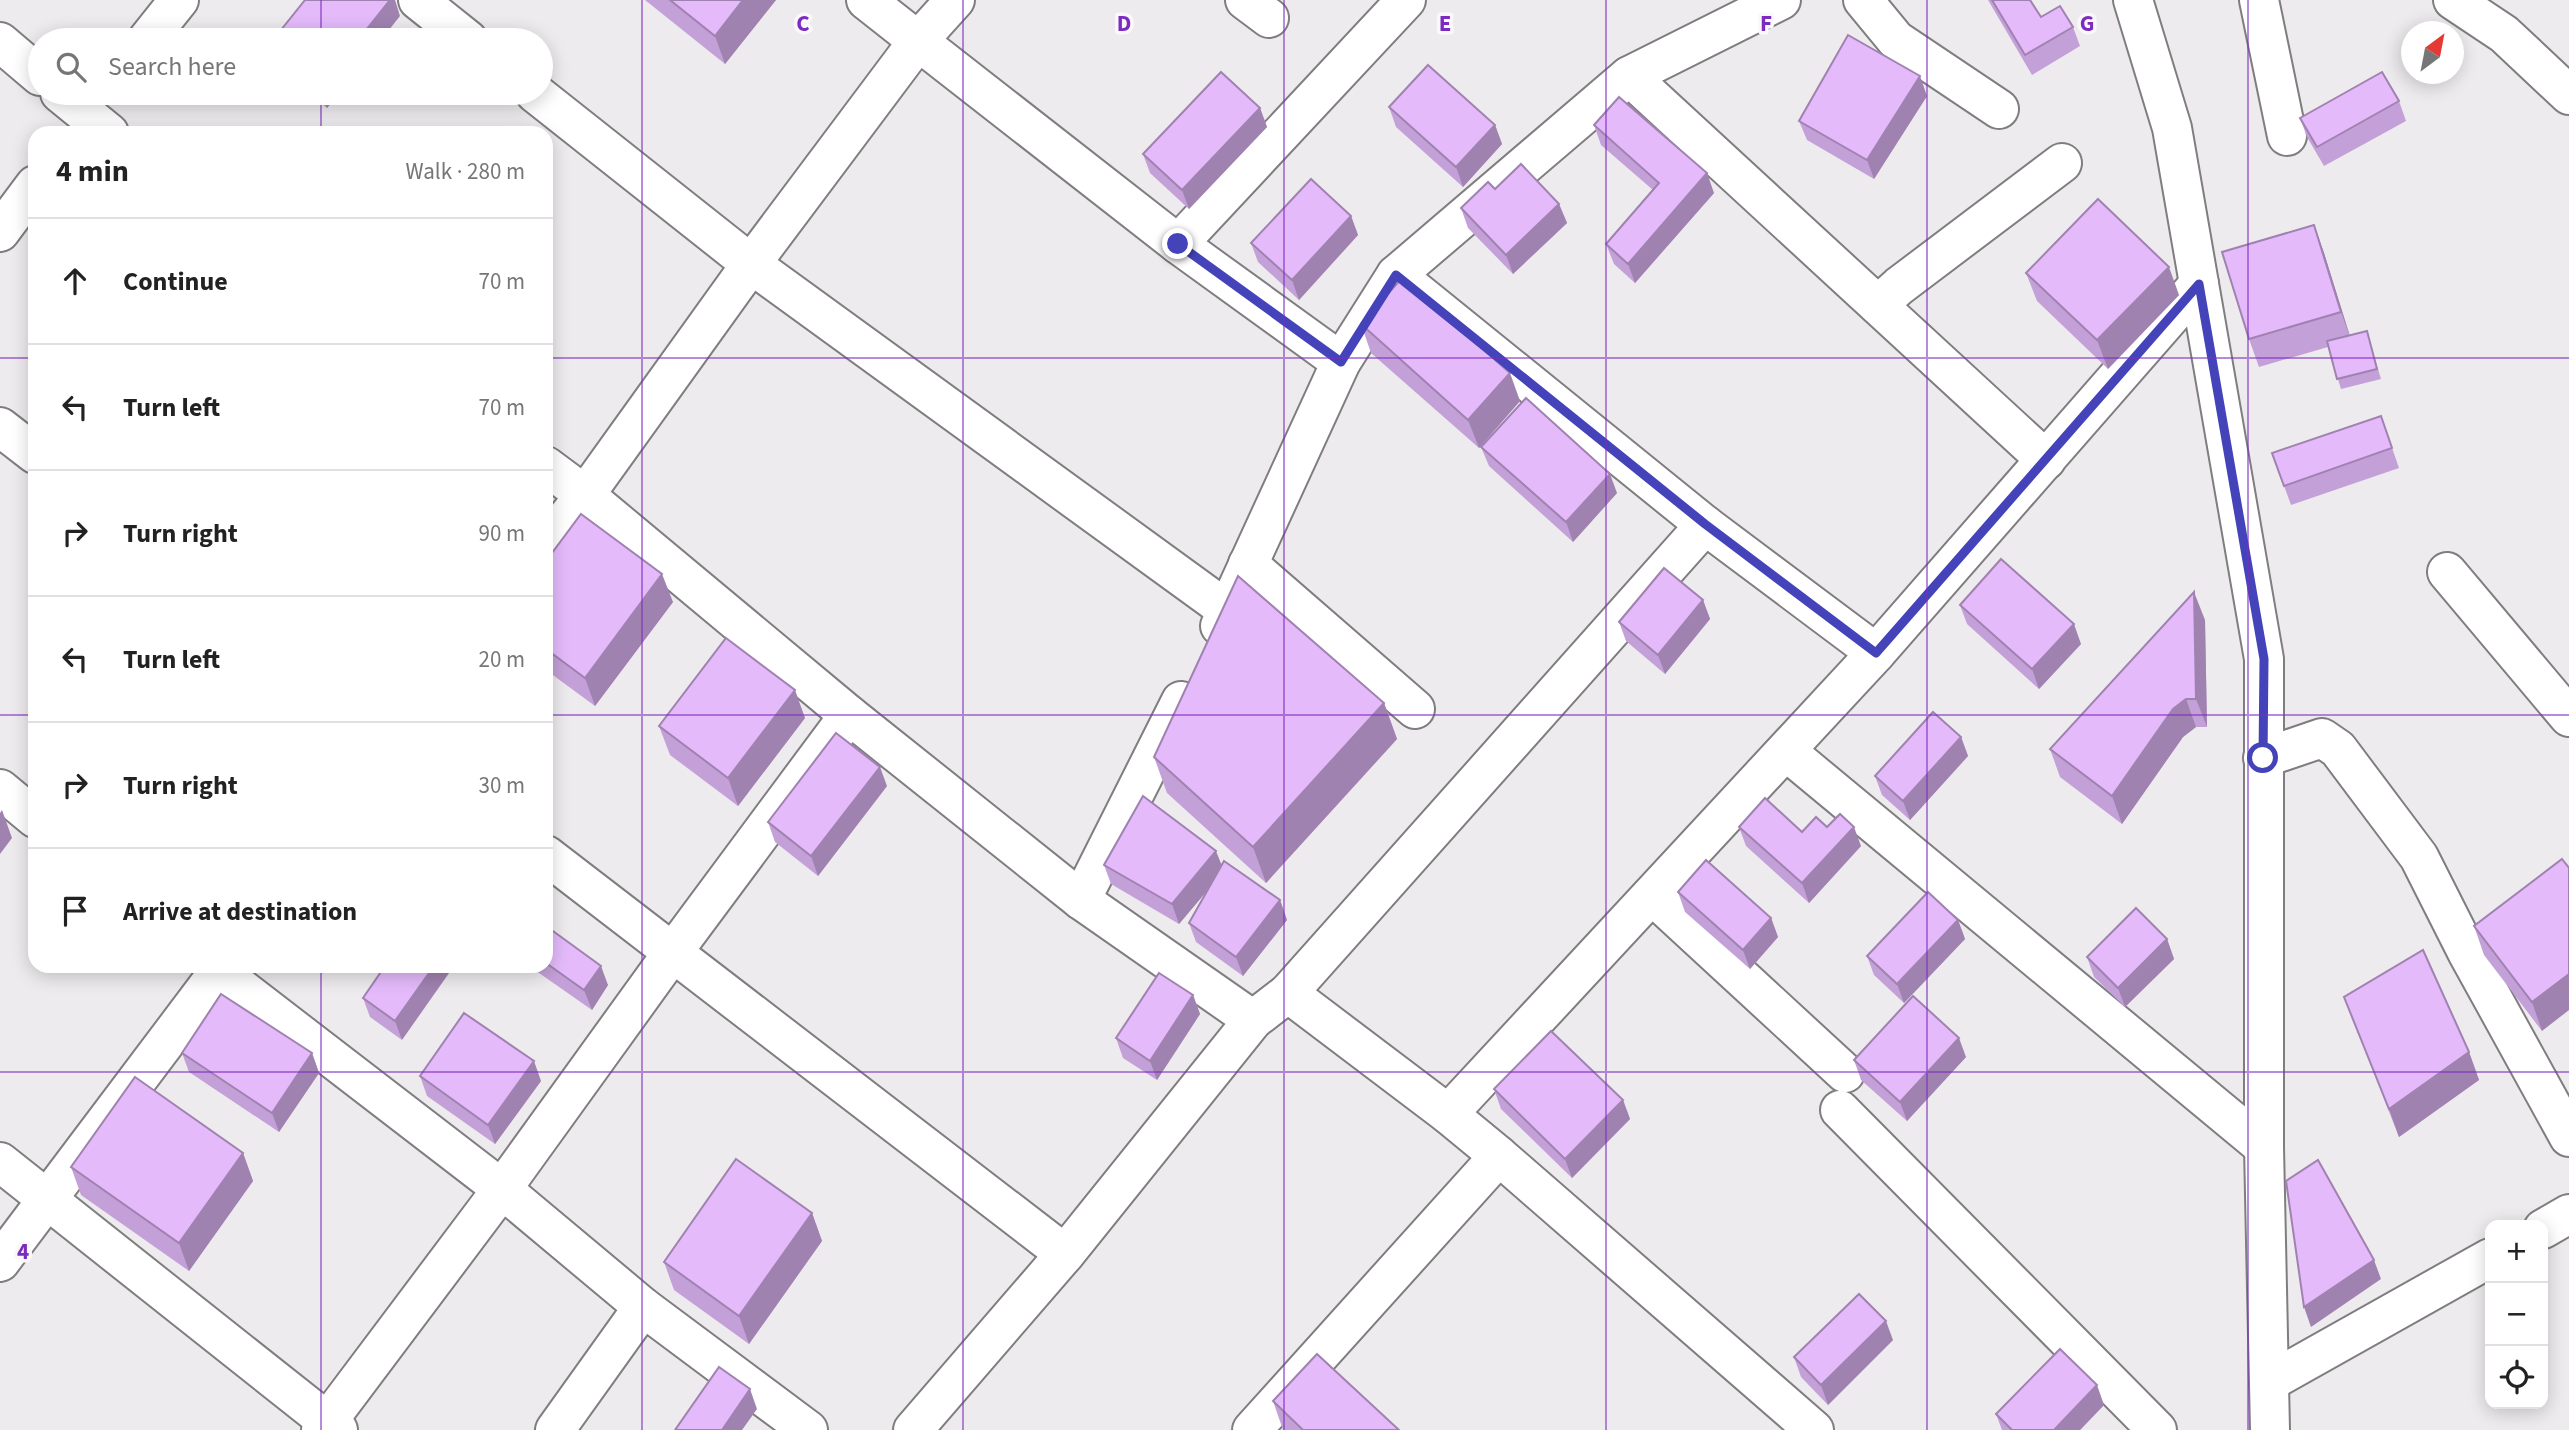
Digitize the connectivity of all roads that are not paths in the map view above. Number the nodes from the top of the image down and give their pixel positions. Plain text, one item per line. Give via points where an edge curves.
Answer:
1 (179, 0) edge
2 (418, 0) edge
3 (866, 0) edge
4 (955, 0) edge
5 (1406, 0) edge
6 (1781, 0) edge
7 (1863, 0) edge
8 (2133, 0) edge
9 (2259, 0) edge
10 (2454, 0) edge
11 (157, 28) edge
12 (453, 28) edge
13 (918, 41) junction
14 (0, 42) edge
15 (28, 66) edge
16 (1629, 76) junction
17 (2569, 95) edge
18 (550, 105) edge
19 (1999, 109) dead end
20 (2287, 136) dead end
21 (2062, 163) dead end
22 (28, 194) edge
23 (0, 232) edge
24 (1178, 244) junction
25 (751, 264) junction
26 (1396, 275) junction
27 (2199, 284) junction
28 (1878, 305) junction
29 (1341, 362) junction
30 (0, 426) edge
31 (28, 448) edge
32 (2046, 460) junction
33 (553, 471) edge
34 (585, 495) junction
35 (1705, 524) junction
36 (553, 535) edge
37 (1248, 564) junction
38 (2447, 572) dead end
39 (1227, 610) junction
40 (1876, 653) junction
41 (1415, 709) dead end
42 (849, 715) junction
43 (2569, 717) edge
44 (1786, 751) junction
45 (2263, 758) junction
46 (0, 789) edge
47 (28, 812) edge
48 (553, 860) edge
49 (1652, 895) junction
50 (1081, 900) junction
51 (673, 953) junction
52 (214, 973) edge
53 (224, 973) edge
54 (1288, 993) junction
55 (1253, 1020) junction
56 (1448, 1114) junction
57 (2569, 1137) edge
58 (2264, 1147) junction
59 (1499, 1156) junction
60 (0, 1162) edge
61 (502, 1189) junction
62 (46, 1198) junction
63 (2569, 1214) edge
64 (2548, 1225) edge
65 (1065, 1254) junction
66 (2485, 1261) edge
67 (0, 1262) edge
68 (643, 1307) junction
69 (2269, 1382) junction
70 (328, 1427) edge
71 (555, 1430) edge
72 (808, 1430) edge
73 (913, 1430) edge
74 (1252, 1430) edge
75 (1814, 1430) edge
76 (2157, 1430) edge
77 (2270, 1430) edge

1 - 11 street
2 - 12 street
3 - 13 street
4 - 13 street
5 - 24 street
6 - 16 street
7 - 19 street via 1896,40
8 - 27 street via 2172,128
9 - 20 street
10 - 17 street via 2504,34
13 - 24 street
13 - 25 street
14 - 15 street
16 - 26 street
16 - 28 street
18 - 25 street
21 - 28 street
22 - 23 street
24 - 29 street
25 - 34 street
25 - 39 street
26 - 29 street
26 - 35 street
27 - 32 street
27 - 45 street via 2264,659
28 - 32 street
29 - 37 street
30 - 31 street
32 - 40 street
33 - 34 street
34 - 36 street
34 - 42 street
35 - 40 street
35 - 54 street
37 - 39 street
37 - 41 street
38 - 43 street
39 - 50 street
40 - 44 street
42 - 50 street
42 - 51 street
44 - 49 street
44 - 58 street
45 - 57 street via 2322,738 2338,749 2419,857
45 - 58 street
46 - 47 street
48 - 51 street
49 - 56 street
49 - 76 street via 1843,1091
50 - 55 street
51 - 61 street
51 - 65 street
52 - 62 street
53 - 61 street
54 - 55 street
54 - 56 street
55 - 65 street
56 - 59 street
58 - 69 street
59 - 74 street
59 - 75 street
60 - 62 street
61 - 68 street
61 - 70 street
62 - 67 street
62 - 70 street
63 - 64 street
65 - 73 street
66 - 69 street
68 - 71 street
68 - 72 street
69 - 77 street

